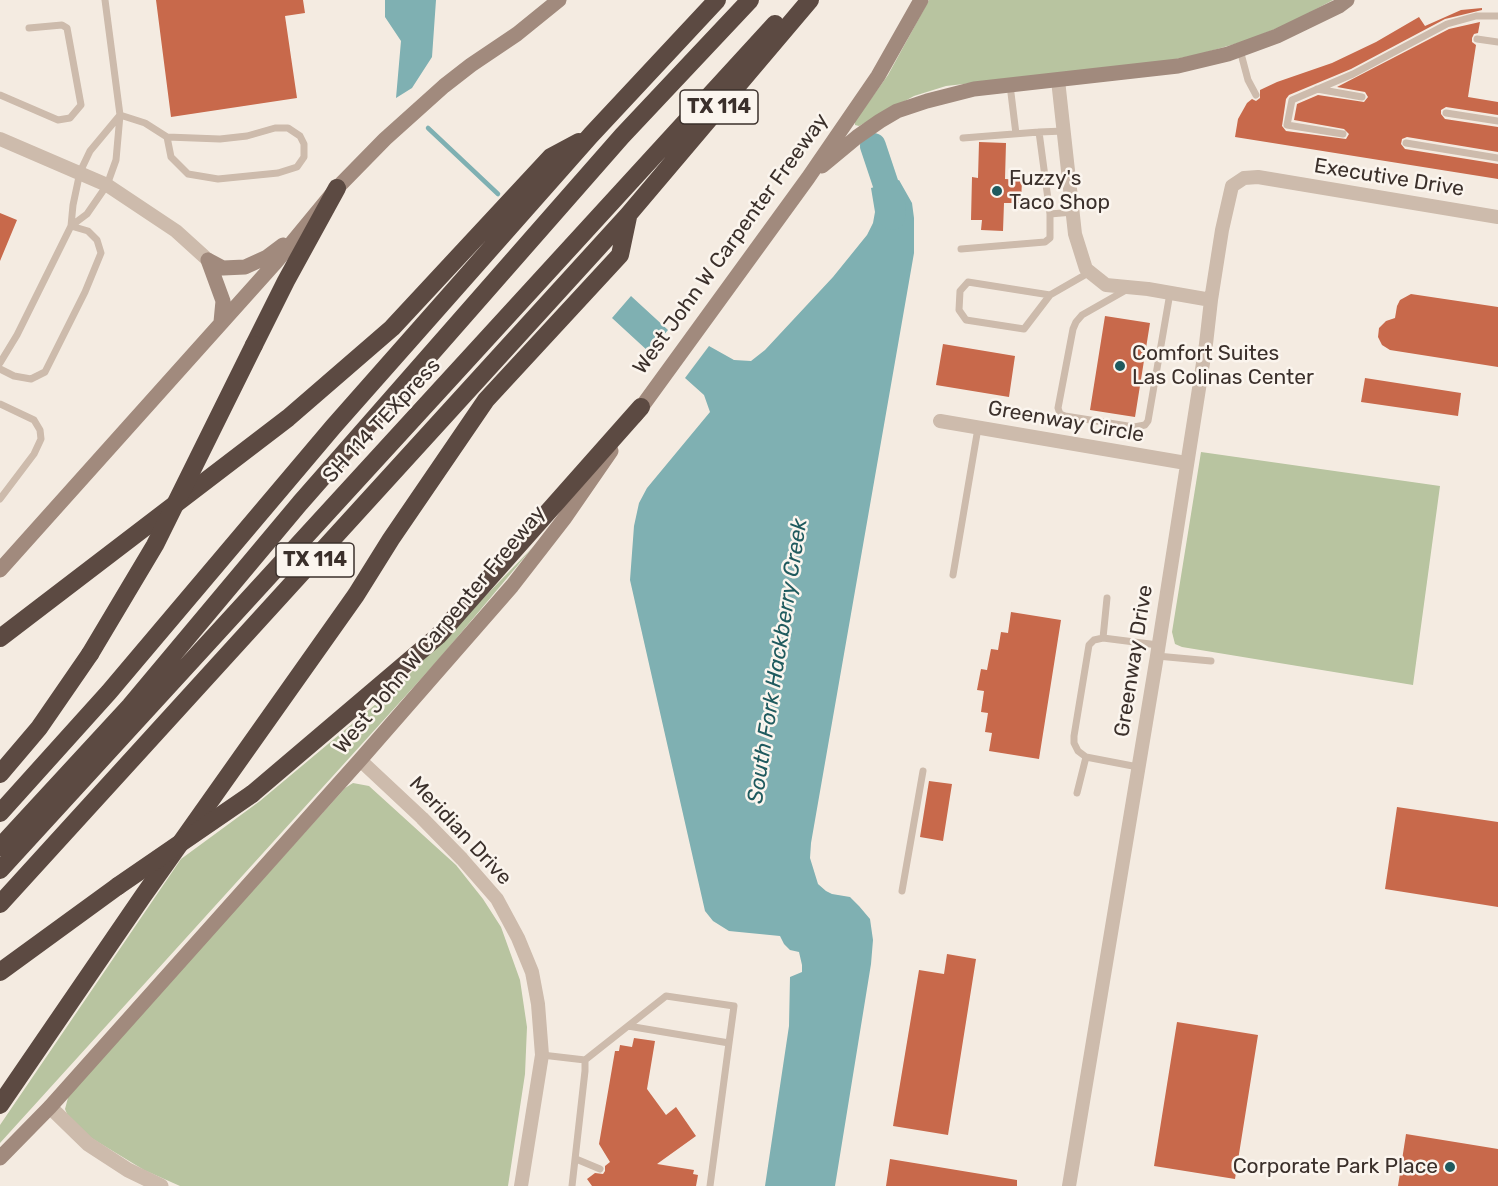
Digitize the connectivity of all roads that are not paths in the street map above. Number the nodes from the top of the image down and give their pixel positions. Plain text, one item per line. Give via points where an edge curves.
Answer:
1 (105, 0) edge
2 (559, 0) edge
3 (717, 0) edge
4 (750, 0) edge
5 (795, 0) edge
6 (810, 0) edge
7 (921, 0) edge
8 (1347, 0) edge
9 (1498, 16) edge
10 (29, 28) dead end
11 (1477, 39) dead end
12 (1498, 42) edge
13 (1240, 50) junction
14 (1059, 80) junction
15 (1010, 85) junction
16 (1317, 89) junction
17 (0, 95) edge
18 (1256, 95) dead end
19 (1362, 97) dead end
20 (1446, 113) dead end
21 (120, 115) junction
22 (1498, 121) edge
23 (1064, 131) junction
24 (1039, 132) junction
25 (1016, 134) junction
26 (1343, 134) dead end
27 (591, 135) junction
28 (167, 137) junction
29 (963, 138) dead end
30 (0, 139) edge
31 (1406, 142) dead end
32 (1498, 158) edge
33 (80, 172) junction
34 (808, 178) junction
35 (1273, 180) joint
36 (107, 185) junction
37 (337, 188) junction
38 (1072, 212) junction
39 (1050, 214) junction
40 (628, 215) junction
41 (1498, 217) edge
42 (71, 225) junction
43 (299, 233) junction
44 (961, 249) dead end
45 (208, 260) junction
46 (1090, 272) junction
47 (1130, 288) junction
48 (1170, 293) junction
49 (1050, 295) junction
50 (1210, 300) junction
51 (221, 322) junction
52 (0, 363) edge
53 (0, 369) edge
54 (0, 404) edge
55 (641, 407) junction
56 (940, 421) dead end
57 (978, 428) junction
58 (1186, 463) junction
59 (0, 500) edge
60 (0, 570) edge
61 (953, 575) dead end
62 (1107, 598) dead end
63 (0, 638) edge
64 (1103, 638) junction
65 (1157, 651) junction
66 (1212, 661) dead end
67 (1086, 757) junction
68 (360, 760) junction
69 (1137, 767) junction
70 (923, 771) dead end
71 (0, 774) edge
72 (1077, 793) dead end
73 (0, 813) edge
74 (0, 847) edge
75 (0, 870) edge
76 (902, 891) dead end
77 (0, 904) edge
78 (0, 972) edge
79 (628, 1026) junction
80 (729, 1044) junction
81 (542, 1056) junction
82 (585, 1060) junction
83 (0, 1106) edge
84 (50, 1107) junction
85 (0, 1158) edge
86 (576, 1159) junction
87 (600, 1169) dead end
88 (161, 1186) edge
89 (521, 1186) edge
90 (572, 1186) edge
91 (710, 1186) edge
92 (1069, 1186) edge

1 - 21 lane
2 - 37 main road via 436,92
3 - 27 highway
4 - 74 highway, SH 114 TEXpress via 622,136 300,503 130,706
5 - 75 highway, SH 114 TEXpress
6 - 40 highway, TX 114
7 - 34 main road, West John W Carpenter Freeway via 878,76
8 - 13 main road
9 - 16 lane via 1476,16 1447,24
10 - 17 lane via 67,28 81,105 70,118 58,120
11 - 12 lane
13 - 14 main road via 1178,66
13 - 18 lane
14 - 15 main road
14 - 23 street
15 - 25 lane
15 - 34 main road via 974,89 897,111 857,137
16 - 19 lane
16 - 26 lane via 1292,100 1287,125
20 - 22 lane
21 - 28 lane via 145,123
21 - 33 lane via 90,151
21 - 36 lane via 116,160
23 - 24 lane
23 - 38 street
24 - 25 lane
24 - 39 lane
25 - 29 lane
27 - 63 highway via 551,157 392,328 288,418
27 - 73 highway
28 - 28 lane via 171,156 188,174 218,178 278,173 297,167 304,157 300,136 288,128 220,139
30 - 33 street
31 - 32 lane
33 - 36 street
33 - 42 lane
34 - 55 main road, West John W Carpenter Freeway
35 - 41 street, Executive Drive
35 - 50 street, Greenway Drive via 1244,178 1232,186
36 - 42 lane via 87,214
36 - 45 street via 177,231
37 - 43 main road
37 - 71 highway, bridge via 286,281 155,545 90,654 39,728
38 - 39 lane
38 - 46 street via 1075,234
39 - 44 lane via 1050,238 1045,242
40 - 77 highway, TX 114
40 - 83 highway via 620,255 486,400 356,595 142,896
42 - 52 lane
42 - 53 lane via 88,231 98,240 101,253 85,292 45,372 31,379
43 - 45 main road via 246,267 223,268
43 - 51 main road
45 - 51 main road via 223,301
46 - 47 street via 1106,285
46 - 49 lane
47 - 48 street
47 - 48 lane via 1076,322 1060,414 1134,427 1145,425
48 - 50 street
49 - 49 lane via 968,282 960,291 958,310 966,320 1024,329
50 - 58 street, Greenway Drive
51 - 60 main road
54 - 59 lane via 34,420 41,439
55 - 68 main road, West John W Carpenter Freeway via 564,519 512,586
55 - 78 highway, bridge via 438,636 252,794
56 - 57 street, Greenway Circle
57 - 58 street, Greenway Circle
57 - 61 lane
58 - 65 street, Greenway Drive
62 - 64 lane
64 - 65 lane
64 - 67 lane via 1089,645 1074,736 1078,751
65 - 66 lane
65 - 69 street, Greenway Drive
67 - 69 lane
67 - 72 lane
68 - 81 street, Meridian Drive via 462,859 497,899 532,972
68 - 84 main road, West John W Carpenter Freeway
69 - 92 street, Greenway Drive
70 - 76 lane
79 - 80 lane
79 - 80 lane via 666,996 734,1006
79 - 82 lane
80 - 91 lane
81 - 82 lane
81 - 89 street, Meridian Drive
82 - 86 lane
84 - 85 main road, West John W Carpenter Freeway
84 - 88 street via 88,1144
86 - 87 lane
86 - 90 lane

